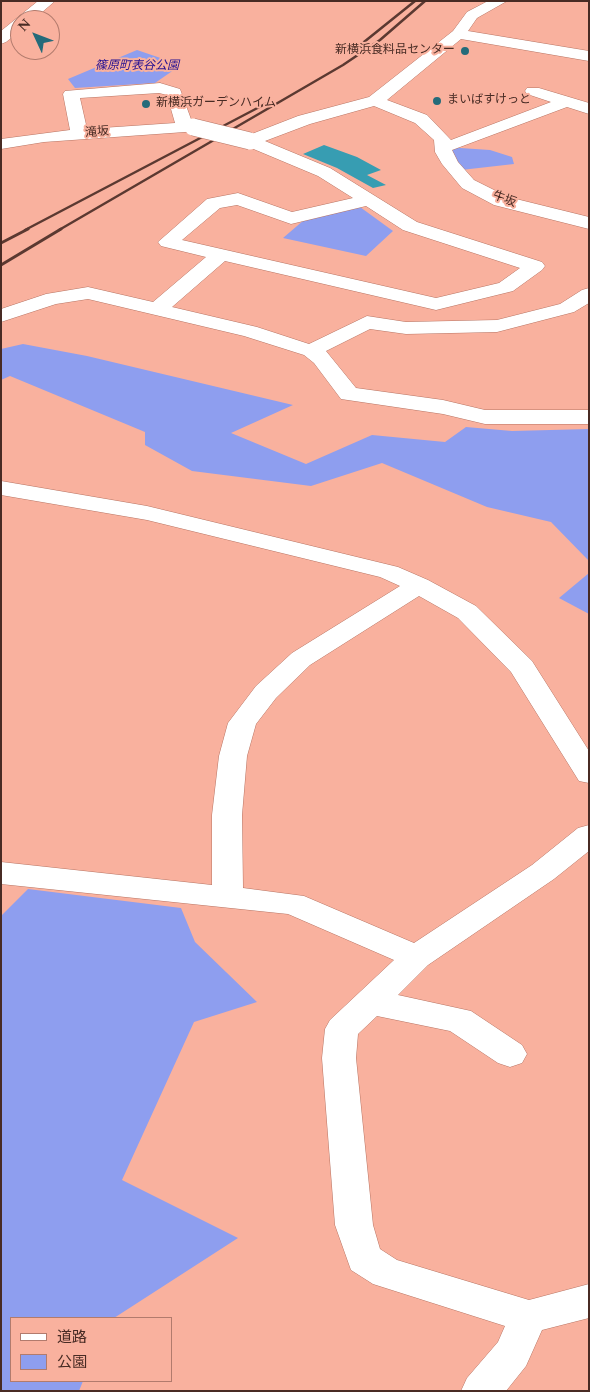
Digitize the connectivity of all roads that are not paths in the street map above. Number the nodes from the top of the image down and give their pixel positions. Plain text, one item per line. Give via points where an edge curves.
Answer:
1 (48, 1) edge
2 (500, 1) edge
3 (37, 10) edge
4 (458, 34) junction
5 (589, 56) edge
6 (533, 91) dead end
7 (375, 101) junction
8 (566, 102) junction
9 (589, 109) edge
10 (189, 127) junction
11 (80, 134) junction
12 (250, 142) junction
13 (1, 144) edge
14 (442, 145) junction
15 (369, 200) junction
16 (587, 225) edge
17 (221, 254) junction
18 (589, 294) edge
19 (157, 309) junction
20 (1, 316) edge
21 (311, 351) junction
22 (589, 418) edge
23 (5, 492) edge
24 (419, 585) junction
25 (589, 774) edge
26 (589, 835) edge
27 (1, 873) edge
28 (228, 897) junction
29 (417, 957) junction
30 (370, 1002) junction
31 (510, 1054) dead end
32 (589, 1301) edge
33 (530, 1317) junction
34 (481, 1391) edge

1 - 3 street
2 - 4 street via 472,15
4 - 5 street
4 - 7 street
6 - 8 street
7 - 12 street via 304,120
7 - 14 street, 牛坂 via 421,119 442,139
8 - 9 street
8 - 14 street via 454,145
10 - 11 street, 滝坂
10 - 11 street via 174,92 160,88 71,94
10 - 12 street, 滝坂, bridge
11 - 13 street, 滝坂
12 - 15 street, 滝坂 via 324,172
14 - 16 street, 牛坂 via 451,164 468,184 500,201
15 - 17 street via 291,218 238,198 214,204 168,242
15 - 17 street, 滝坂 via 410,226 535,266 506,287 436,304
17 - 19 street
18 - 21 street via 567,308 497,326 406,328 367,322
19 - 20 street via 88,293 53,298
19 - 21 street via 250,331
21 - 22 street via 322,358 349,394 485,416
23 - 24 street via 148,513 389,572
24 - 25 street via 467,612 522,667
24 - 28 street via 302,659 266,692 242,723 233,756 227,815
26 - 29 street via 543,872
27 - 28 street
28 - 29 street via 292,904
29 - 30 street
30 - 31 street via 458,1020
30 - 33 street via 342,1029 339,1058 354,1224 364,1259 386,1273
32 - 33 street
33 - 34 street via 512,1354

